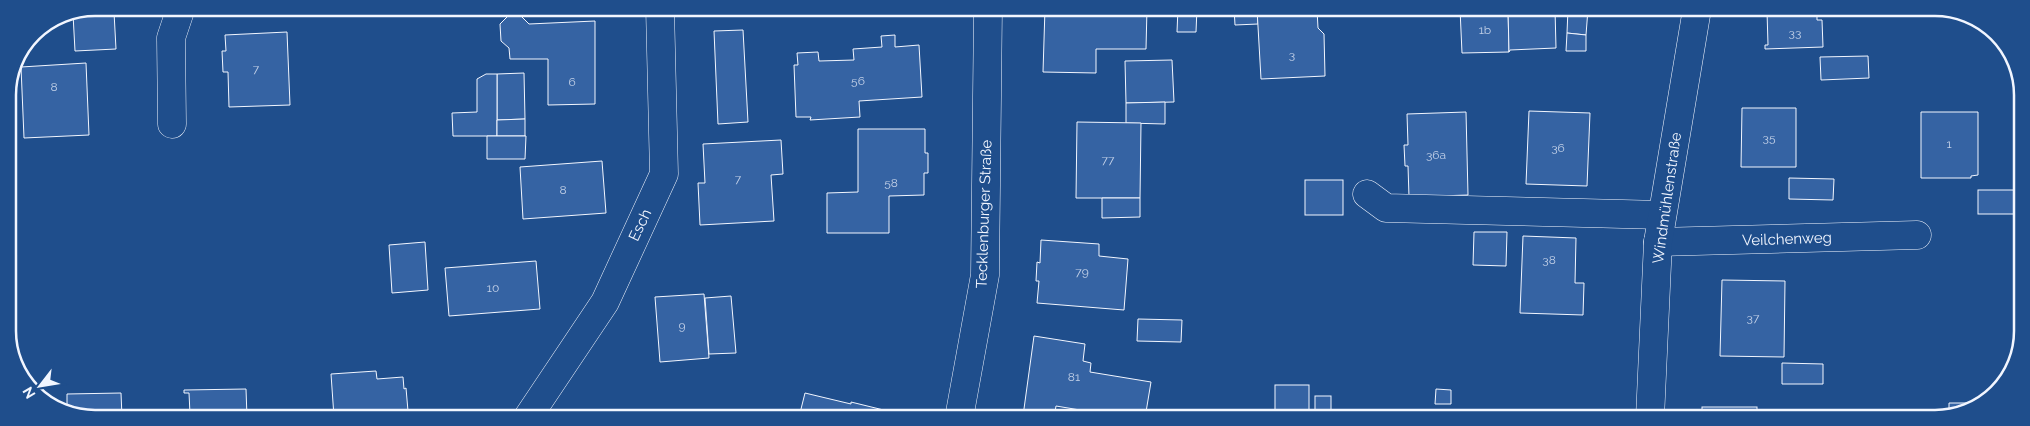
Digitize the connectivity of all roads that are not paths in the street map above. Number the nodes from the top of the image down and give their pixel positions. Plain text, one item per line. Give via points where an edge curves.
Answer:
1 (178, 16) edge
2 (660, 16) edge
3 (988, 16) edge
4 (1696, 16) edge
5 (172, 124) dead end
6 (1367, 194) dead end
7 (1662, 215) junction
8 (1917, 235) dead end
9 (1658, 242) junction
10 (533, 410) edge
11 (960, 410) edge
12 (1650, 410) edge

1 - 5 street via 170,38
2 - 10 street, Esch via 664,174 605,302
3 - 11 street, Tecklenburger Straße via 985,275
4 - 7 street, Windmühlenstraße
6 - 7 street via 1386,208
7 - 9 street, Windmühlenstraße
8 - 9 street, Veilchenweg
9 - 12 street, Windmühlenstraße

